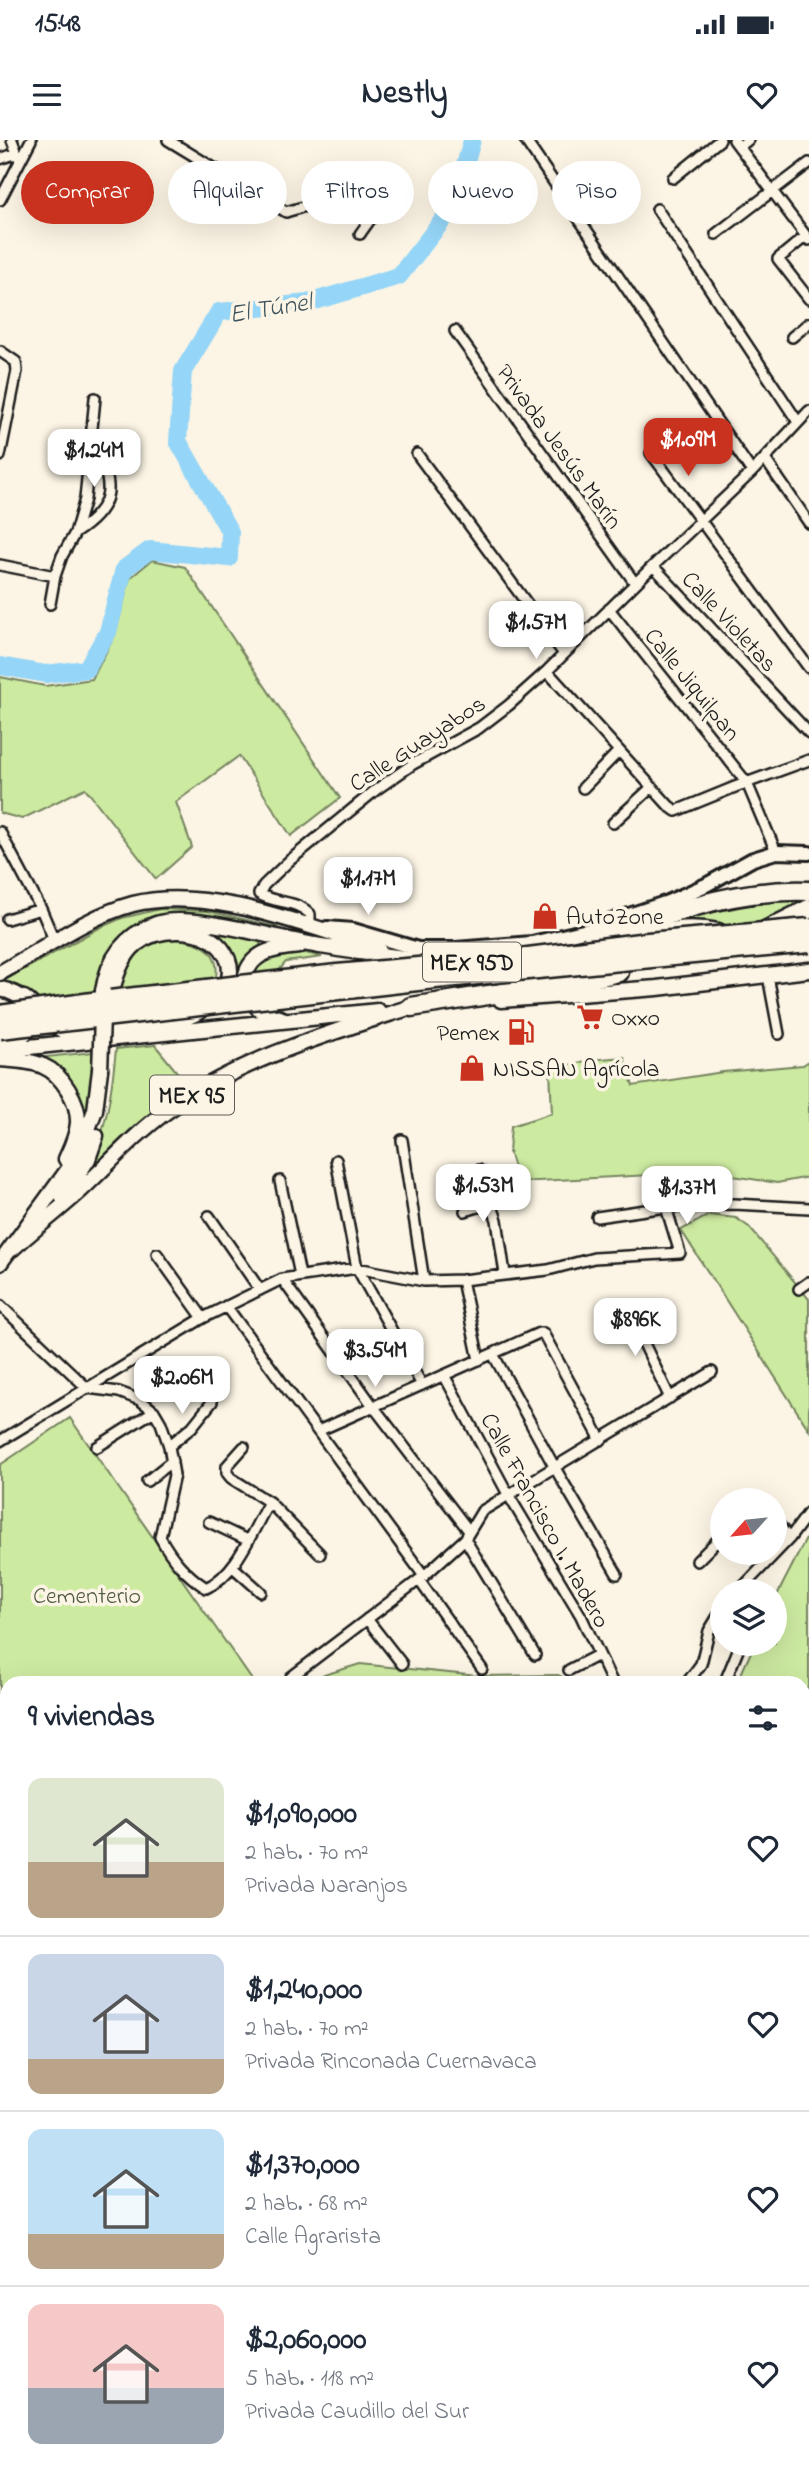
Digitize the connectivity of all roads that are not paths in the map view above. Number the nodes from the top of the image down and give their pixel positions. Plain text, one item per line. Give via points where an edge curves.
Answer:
1 (12, 140) edge
2 (31, 140) edge
3 (168, 140) edge
4 (525, 140) edge
5 (720, 140) edge
6 (748, 140) edge
7 (736, 143) edge
8 (19, 157) junction
9 (0, 159) edge
10 (809, 163) edge
11 (673, 178) dead end
12 (773, 191) junction
13 (0, 200) edge
14 (657, 209) dead end
15 (360, 234) dead end
16 (716, 234) dead end
17 (808, 238) edge
18 (809, 299) edge
19 (809, 323) edge
20 (455, 331) dead end
21 (792, 337) dead end
22 (0, 351) edge
23 (95, 398) dead end
24 (809, 411) edge
25 (798, 422) junction
26 (92, 442) junction
27 (651, 453) dead end
28 (417, 454) dead end
29 (0, 456) edge
30 (765, 459) junction
31 (752, 472) junction
32 (702, 520) junction
33 (809, 523) edge
34 (75, 533) junction
35 (0, 565) edge
36 (653, 566) junction
37 (55, 576) junction
38 (635, 583) junction
39 (50, 604) dead end
40 (609, 610) junction
41 (564, 654) junction
42 (809, 668) edge
43 (547, 671) junction
44 (809, 733) edge
45 (620, 751) junction
46 (809, 760) edge
47 (747, 783) junction
48 (652, 787) junction
49 (583, 788) dead end
50 (613, 823) dead end
51 (0, 832) edge
52 (776, 852) junction
53 (809, 853) edge
54 (809, 891) edge
55 (41, 909) junction
56 (809, 909) edge
57 (7, 919) dead end
58 (310, 926) junction
59 (600, 927) junction
60 (809, 928) edge
61 (55, 942) junction
62 (809, 943) edge
63 (311, 945) junction
64 (586, 947) junction
65 (809, 951) edge
66 (416, 960) junction
67 (809, 970) edge
68 (619, 972) dead end
69 (0, 973) edge
70 (768, 976) junction
71 (0, 989) edge
72 (107, 991) junction
73 (24, 998) junction
74 (411, 1007) junction
75 (0, 1015) edge
76 (290, 1021) junction
77 (0, 1029) edge
78 (779, 1034) dead end
79 (0, 1044) edge
80 (0, 1051) edge
81 (0, 1059) edge
82 (104, 1070) junction
83 (402, 1140) dead end
84 (336, 1160) dead end
85 (479, 1170) dead end
86 (280, 1181) dead end
87 (491, 1203) junction
88 (666, 1207) junction
89 (809, 1208) edge
90 (55, 1211) junction
91 (465, 1211) dead end
92 (34, 1215) junction
93 (209, 1216) dead end
94 (597, 1217) dead end
95 (12, 1249) junction
96 (157, 1254) dead end
97 (0, 1263) edge
98 (357, 1268) junction
99 (505, 1274) junction
100 (300, 1275) junction
101 (282, 1279) junction
102 (462, 1280) junction
103 (424, 1281) junction
104 (809, 1282) edge
105 (799, 1289) dead end
106 (260, 1290) junction
107 (0, 1305) edge
108 (226, 1306) junction
109 (626, 1306) dead end
110 (203, 1318) junction
111 (493, 1354) junction
112 (479, 1360) junction
113 (712, 1372) dead end
114 (444, 1375) junction
115 (422, 1385) junction
116 (87, 1388) junction
117 (670, 1398) junction
118 (212, 1402) dead end
119 (373, 1406) junction
120 (154, 1411) junction
121 (318, 1431) junction
122 (601, 1440) junction
123 (0, 1441) edge
124 (169, 1446) junction
125 (97, 1447) dead end
126 (244, 1447) dead end
127 (172, 1461) junction
128 (555, 1468) junction
129 (148, 1481) dead end
130 (509, 1496) junction
131 (269, 1502) junction
132 (809, 1513) edge
133 (209, 1522) dead end
134 (467, 1535) junction
135 (789, 1539) joint
136 (247, 1540) junction
137 (710, 1548) edge
138 (320, 1554) dead end
139 (697, 1561) dead end
140 (233, 1567) junction
141 (618, 1574) dead end
142 (421, 1578) junction
143 (751, 1579) edge
144 (261, 1592) dead end
145 (367, 1619) junction
146 (710, 1629) edge
147 (598, 1654) junction
148 (535, 1655) dead end
149 (736, 1656) edge
150 (402, 1664) dead end
151 (482, 1669) dead end
152 (569, 1670) dead end
153 (294, 1676) edge
154 (609, 1676) edge
155 (692, 1676) edge
156 (727, 1676) edge

1 - 8 street
2 - 8 street
3 - 15 street via 286,212 311,204 361,173 385,169 390,177 387,191
4 - 31 street
5 - 11 street
6 - 7 street
7 - 12 street
8 - 9 street
8 - 13 street
10 - 12 street
12 - 16 street
12 - 17 street
14 - 25 street
17 - 18 street via 778,259
19 - 21 street
20 - 38 street, Privada Jesús Marín
22 - 29 street via 16,362 17,371
23 - 26 street
24 - 25 street, Calle Guayabos
25 - 30 street, Calle Guayabos
26 - 34 street via 85,499
26 - 34 street via 106,468 110,488 103,506
27 - 32 street
28 - 41 street
30 - 31 street, Calle Guayabos
30 - 33 street
31 - 32 street, Calle Guayabos
32 - 36 street, Calle Guayabos
32 - 42 street
34 - 37 street
35 - 37 street
36 - 38 street, Calle Guayabos
36 - 44 street, Calle Violetas
37 - 39 street
38 - 40 street, Calle Guayabos
40 - 41 street, Calle Guayabos
40 - 47 street, Calle Jiquilpan
41 - 43 street, Calle Guayabos
43 - 45 street
43 - 58 street, Calle Guayabos via 479,728 377,789 264,885 259,894 303,906 310,914
45 - 48 street
45 - 49 street
46 - 47 street
47 - 48 street via 676,811
47 - 52 street, Calle Jiquilpan
48 - 50 street
51 - 55 street
52 - 53 street
52 - 59 street via 752,859 668,902
54 - 64 highway via 742,894 638,925
55 - 57 street
55 - 61 street
56 - 60 highway via 757,934
58 - 59 street via 353,930 418,949 533,943
58 - 61 main road via 210,902 152,900 113,911
58 - 66 main road
59 - 64 main road
60 - 75 highway, MEX 95D, bridge via 337,974
61 - 69 main road
62 - 77 highway, MEX 95D, bridge via 435,979
63 - 66 main road
63 - 72 main road via 218,926 166,922 123,944 109,964
63 - 76 main road via 265,952 254,960 244,980 250,1000 269,1015
64 - 65 main road via 693,928
64 - 66 main road via 505,968 461,968
67 - 70 main road, MEX 95
68 - 74 highway
70 - 74 main road, MEX 95
70 - 78 street
71 - 73 main road
72 - 73 main road via 128,953 156,934 199,935 220,947 229,968 217,1001 182,1019 71,1034 54,1026
72 - 82 main road, bridge
73 - 79 main road via 32,1017 30,1026 25,1034
74 - 76 main road, MEX 95
74 - 90 main road, MEX 95 via 301,1042 192,1095 136,1136
76 - 80 main road, MEX 95
81 - 92 main road via 45,1066 62,1081 77,1112 72,1146 62,1170
82 - 90 main road via 103,1109 88,1159
82 - 92 main road, MEX 95 via 84,1144 64,1179
83 - 103 street
84 - 98 street
85 - 87 street
86 - 100 street
87 - 91 street
87 - 99 street
88 - 89 street
88 - 94 street
88 - 99 street via 680,1253 594,1258 548,1270
90 - 95 main road, MEX 95
92 - 95 main road, MEX 95
93 - 106 street
95 - 97 main road, MEX 95
96 - 110 street
98 - 100 street
98 - 103 street
98 - 115 street
99 - 102 street
100 - 101 street
101 - 106 street
101 - 119 street
102 - 103 street
102 - 112 street
104 - 105 street
106 - 108 street
107 - 116 street
108 - 110 street
108 - 121 street
109 - 117 street
110 - 116 street
111 - 112 street
111 - 122 street via 543,1333
111 - 128 street
112 - 114 street
113 - 117 street
114 - 115 street
114 - 130 street, Calle Francisco I. Madero
115 - 119 street
116 - 120 street via 119,1392
116 - 123 street
117 - 122 street
118 - 124 street
119 - 121 street
119 - 134 street
120 - 124 street
120 - 125 street
121 - 142 street
122 - 128 street
124 - 127 street
126 - 131 street via 227,1466 227,1473
127 - 129 street
127 - 140 street via 174,1475 160,1537 188,1576 206,1588
128 - 130 street
128 - 141 street
130 - 134 street via 482,1511
130 - 147 street, Calle Francisco I. Madero via 581,1616
131 - 136 street
131 - 138 street
132 - 135 street
133 - 136 street
134 - 142 street
134 - 148 street
135 - 143 street
136 - 140 street
137 - 139 street
140 - 144 street
142 - 145 street
142 - 151 street
145 - 150 street
145 - 153 street
146 - 155 street via 701,1664
147 - 152 street
147 - 154 street, Calle Francisco I. Madero
149 - 156 street

